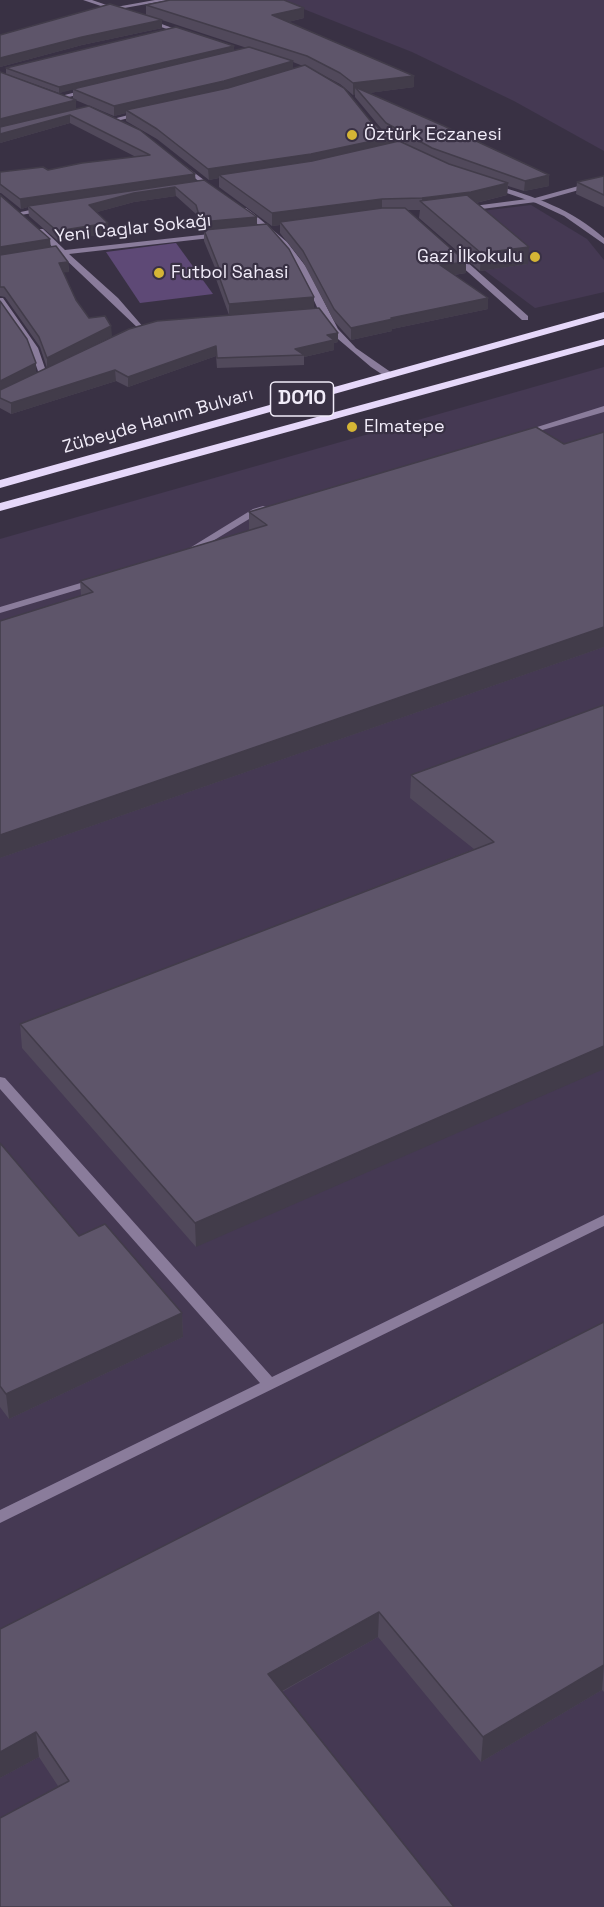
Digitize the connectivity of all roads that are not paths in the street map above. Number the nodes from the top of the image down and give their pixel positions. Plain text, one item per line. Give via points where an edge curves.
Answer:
1 (86, 0) edge
2 (166, 0) edge
3 (110, 7) junction
4 (99, 10) edge
5 (131, 15) edge
6 (142, 18) edge
7 (174, 30) junction
8 (162, 32) edge
9 (195, 36) edge
10 (95, 89) edge
11 (50, 94) edge
12 (60, 97) junction
13 (70, 102) edge
14 (146, 113) edge
15 (104, 117) edge
16 (112, 120) junction
17 (128, 127) edge
18 (173, 159) edge
19 (604, 181) edge
20 (483, 184) edge
21 (208, 186) junction
22 (196, 188) edge
23 (218, 188) edge
24 (536, 200) junction
25 (235, 204) edge
26 (55, 208) edge
27 (456, 210) edge
28 (28, 220) edge
29 (37, 228) edge
30 (281, 228) edge
31 (270, 230) junction
32 (258, 231) edge
33 (223, 234) edge
34 (604, 242) edge
35 (62, 251) junction
36 (451, 253) edge
37 (41, 254) edge
38 (0, 300) edge
39 (322, 312) junction
40 (311, 313) edge
41 (604, 315) edge
42 (525, 318) dead end
43 (151, 327) edge
44 (604, 342) edge
45 (51, 370) edge
46 (43, 374) junction
47 (389, 375) junction
48 (34, 379) edge
49 (604, 409) edge
50 (514, 435) edge
51 (0, 484) edge
52 (278, 504) edge
53 (0, 507) edge
54 (179, 557) edge
55 (101, 580) edge
56 (0, 610) edge
57 (0, 1081) edge
58 (604, 1220) edge
59 (269, 1383) junction
60 (0, 1517) edge

1 - 3 street
2 - 3 street
3 - 4 street
3 - 5 street
6 - 7 street
7 - 8 street
7 - 9 street
10 - 12 street
11 - 12 street
12 - 13 street
14 - 16 street
15 - 16 street
16 - 17 street
18 - 21 street, Yeni Caglar Sokağı
19 - 24 street
20 - 24 street
21 - 22 street
21 - 23 street
24 - 27 street
24 - 34 street via 588,227
25 - 31 street, Yeni Caglar Sokağı
26 - 28 street via 16,210
29 - 35 street
30 - 31 street
31 - 32 street
31 - 39 street, Yeni Caglar Sokağı via 303,268
33 - 35 street, Yeni Caglar Sokağı
35 - 37 street, Yeni Caglar Sokağı
35 - 43 street via 116,300 136,330
36 - 42 street
38 - 46 street via 34,348
39 - 40 street
39 - 47 street, Yeni Caglar Sokağı via 363,359
41 - 47 highway, Zübeyde Hanım Bulvarı / D010
44 - 53 highway, Zübeyde Hanım Bulvarı / D010
45 - 46 street
46 - 48 street
47 - 51 highway, Zübeyde Hanım Bulvarı / D010
49 - 50 street
52 - 54 street via 256,511
55 - 56 street
57 - 59 street
58 - 59 street
59 - 60 street

